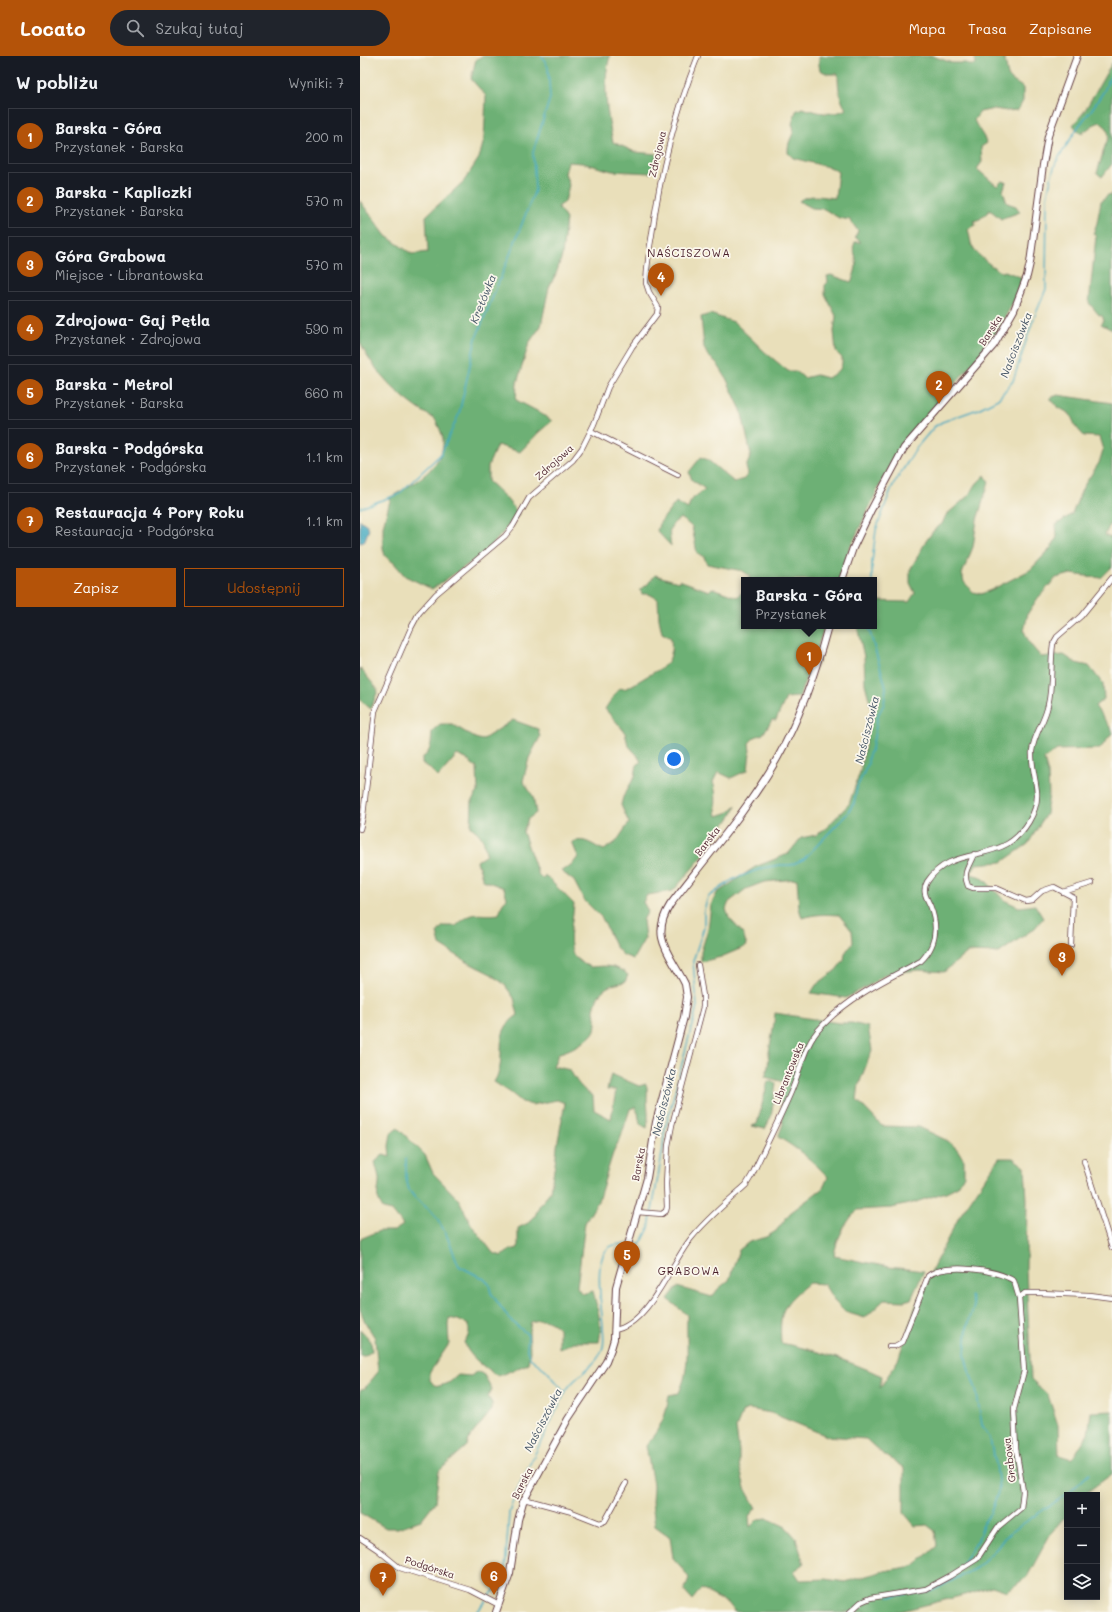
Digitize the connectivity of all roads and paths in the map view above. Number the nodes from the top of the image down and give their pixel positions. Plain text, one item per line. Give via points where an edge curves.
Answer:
1 (698, 56) edge
2 (1077, 56) edge
3 (591, 431) junction
4 (678, 475) dead end
5 (843, 577) edge
6 (1112, 578) edge
7 (827, 629) edge
8 (360, 829) edge
9 (974, 854) junction
10 (1092, 883) dead end
11 (1064, 892) junction
12 (1071, 945) dead end
13 (698, 965) dead end
14 (1084, 1161) dead end
15 (637, 1212) junction
16 (1112, 1248) edge
17 (1019, 1298) junction
18 (1112, 1298) edge
19 (614, 1330) junction
20 (889, 1346) dead end
21 (626, 1483) dead end
22 (524, 1499) junction
23 (360, 1538) edge
24 (499, 1604) junction
25 (496, 1612) edge
26 (850, 1612) edge

1 - 3 street, Zdrojowa via 673,127 656,198 646,283 658,308 657,314 632,347 608,387
2 - 5 street, Barska via 1048,136 1030,263 1014,310 990,350 904,448 868,516
3 - 4 street
3 - 8 street, Zdrojowa via 573,460 529,498 505,536 436,594 419,613 375,711
6 - 9 street, Librantowska via 1081,616 1056,637 1053,644 1048,708 1032,750 1037,795 1028,824 1008,843
7 - 15 street, Barska via 814,675 777,758 746,807 670,905 662,920 662,942 685,984 686,1005 656,1122 649,1170
9 - 11 street via 964,878 968,886 996,888 1026,901 1054,887
9 - 19 street, Librantowska via 949,863 927,882 924,894 933,914 935,935 927,955 921,961 863,992 822,1026 812,1039 792,1091 746,1184 689,1240 650,1303 627,1326
10 - 11 street
11 - 12 street via 1073,897
13 - 15 street via 704,1007 668,1146 667,1207 662,1214
14 - 16 street
15 - 19 street, Barska via 616,1287
17 - 18 street via 1025,1293
17 - 20 street via 1014,1281 1002,1275 962,1268 939,1270 928,1276 902,1342
17 - 26 street, Grabowa via 1024,1371 1014,1409 1022,1491 1021,1508 998,1527 977,1559 950,1576 926,1589 870,1598
19 - 22 street, Barska via 614,1339 606,1362 568,1419
21 - 22 street via 605,1521 600,1523 566,1510
22 - 24 street, Barska via 510,1573
23 - 24 street, Podgórska via 400,1568 470,1590
24 - 25 street, Barska

